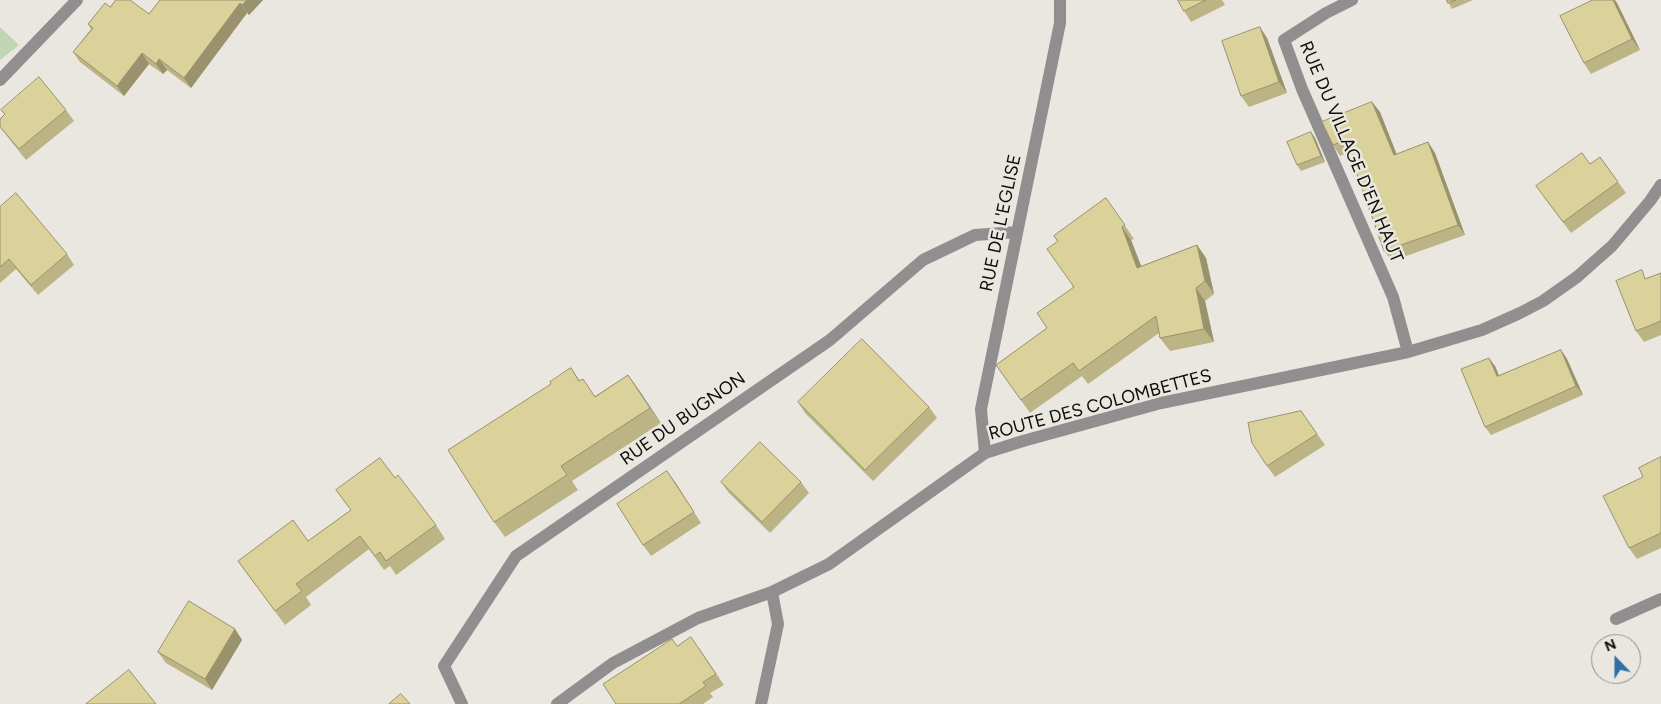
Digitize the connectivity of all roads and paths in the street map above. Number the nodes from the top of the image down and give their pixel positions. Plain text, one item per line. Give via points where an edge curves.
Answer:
1 (77, 0) edge
2 (1060, 0) edge
3 (1352, 0) edge
4 (0, 80) edge
5 (1661, 185) edge
6 (1017, 232) junction
7 (1408, 352) junction
8 (985, 453) junction
9 (772, 592) junction
10 (1661, 599) edge
11 (1616, 619) dead end
12 (462, 704) edge
13 (557, 704) edge
14 (761, 704) edge

1 - 4 street
2 - 6 street, RUE DE L'EGLISE via 1060,23
3 - 7 street, RUE DU VILLAGE D'EN HAUT via 1284,40 1302,89 1393,297
5 - 7 street, ROUTE DES COLOMBETTES via 1612,246 1543,301 1482,330
6 - 8 street, RUE DE L'EGLISE via 981,409
6 - 12 street, RUE DU BUGNON via 976,234 923,260 830,340 516,556 444,666
7 - 8 street, ROUTE DES COLOMBETTES via 1161,403
8 - 9 street, ROUTE DES COLOMBETTES via 829,564
9 - 13 street, ROUTE DES COLOMBETTES via 698,618 613,663
9 - 14 street via 778,624
10 - 11 street

